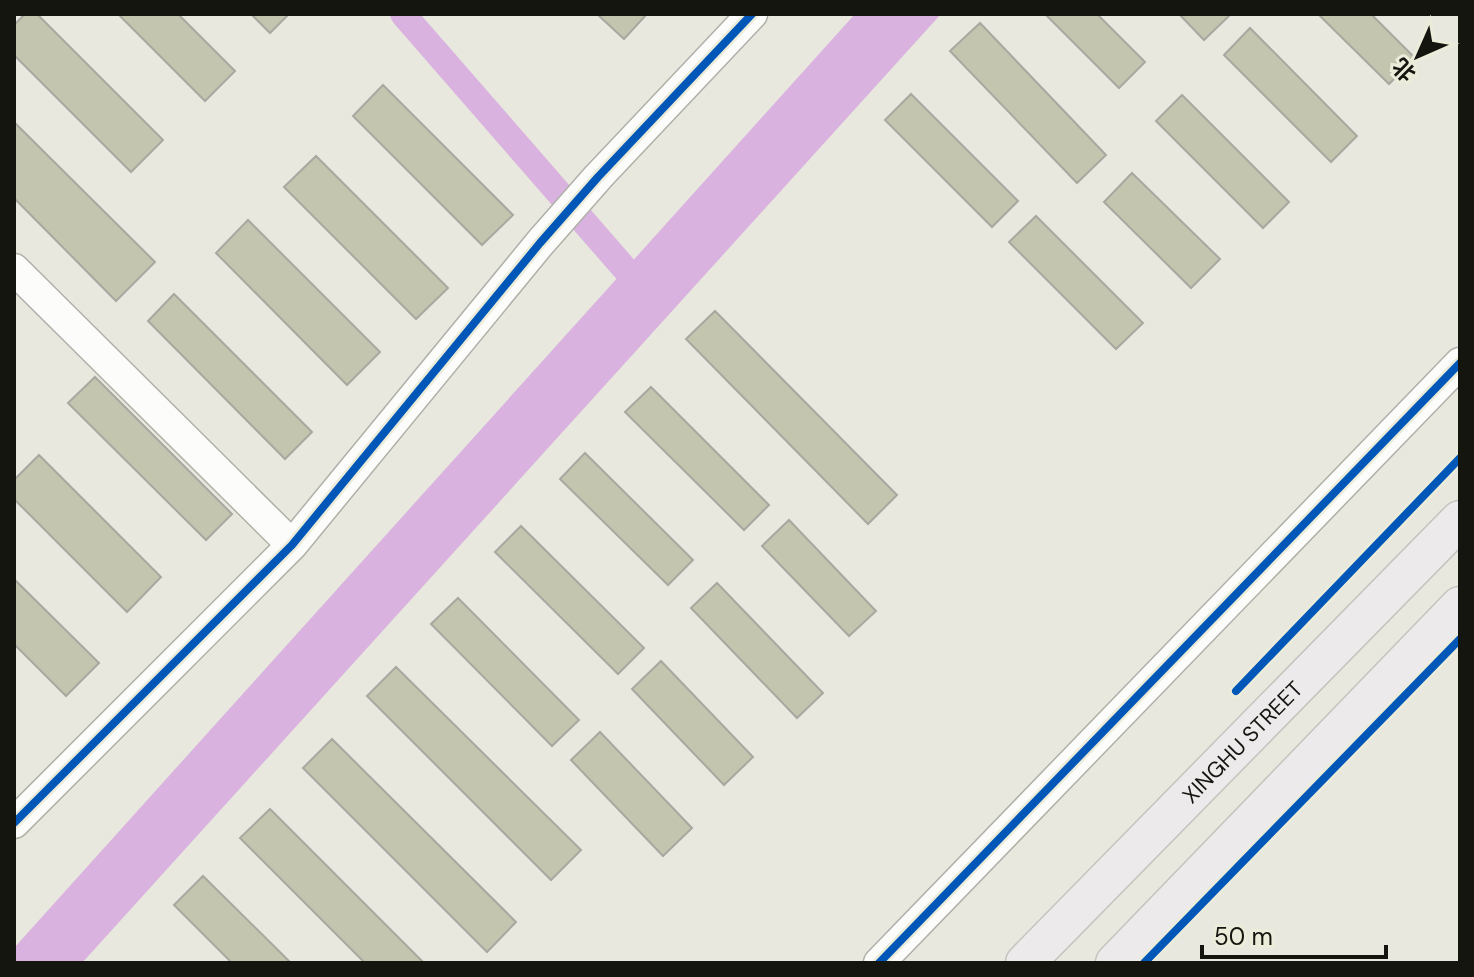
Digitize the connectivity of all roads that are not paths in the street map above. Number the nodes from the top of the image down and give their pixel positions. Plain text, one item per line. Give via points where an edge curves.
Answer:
1 (752, 14) edge
2 (14, 269) edge
3 (1460, 363) edge
4 (1460, 520) edge
5 (292, 545) junction
6 (1460, 606) edge
7 (14, 823) edge
8 (879, 963) edge
9 (1025, 963) edge
10 (1115, 963) edge

1 - 5 street via 540,243
2 - 5 street
3 - 8 street
4 - 9 main road, XINGHU STREET
5 - 7 street
6 - 10 main road

